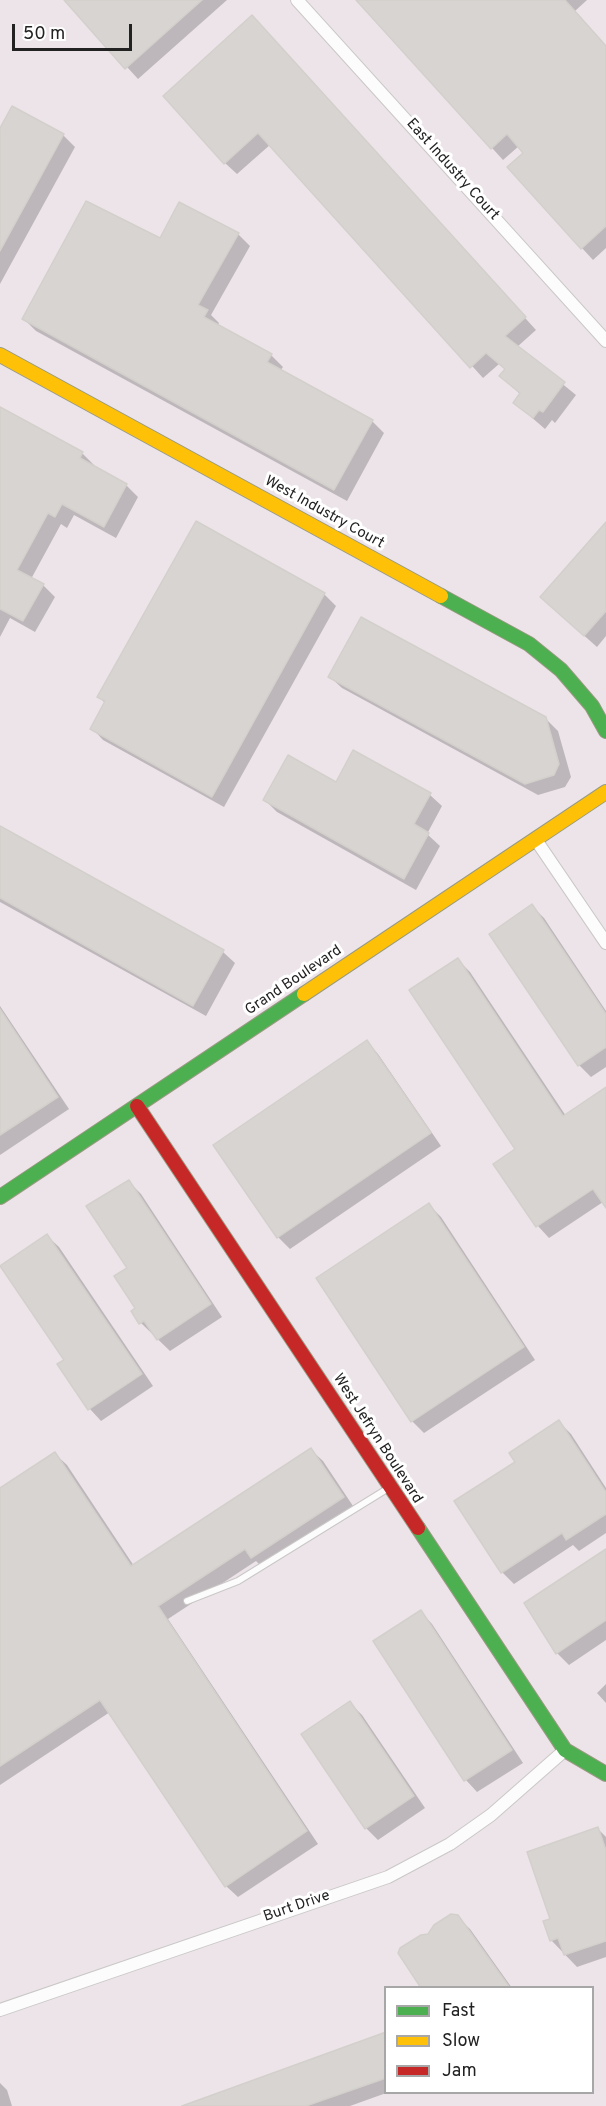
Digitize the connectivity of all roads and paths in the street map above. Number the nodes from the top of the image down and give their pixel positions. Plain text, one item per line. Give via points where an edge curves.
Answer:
1 (297, 0) edge
2 (606, 341) edge
3 (0, 355) edge
4 (606, 731) edge
5 (606, 792) edge
6 (536, 840) junction
7 (606, 943) edge
8 (137, 1106) junction
9 (0, 1197) edge
10 (389, 1487) junction
11 (187, 1601) dead end
12 (565, 1750) junction
13 (606, 1774) edge
14 (0, 2010) edge

1 - 2 street, East Industry Court
3 - 4 street, West Industry Court via 529,644 561,670 592,706
5 - 6 street, Grand Boulevard
6 - 7 street
6 - 8 street, Grand Boulevard
8 - 9 street, Grand Boulevard
8 - 10 street, West Jefryn Boulevard
10 - 11 lane via 238,1581
10 - 12 street, West Jefryn Boulevard
12 - 13 street, West Jefryn Boulevard
12 - 14 street, Burt Drive via 491,1815 450,1844 388,1877

